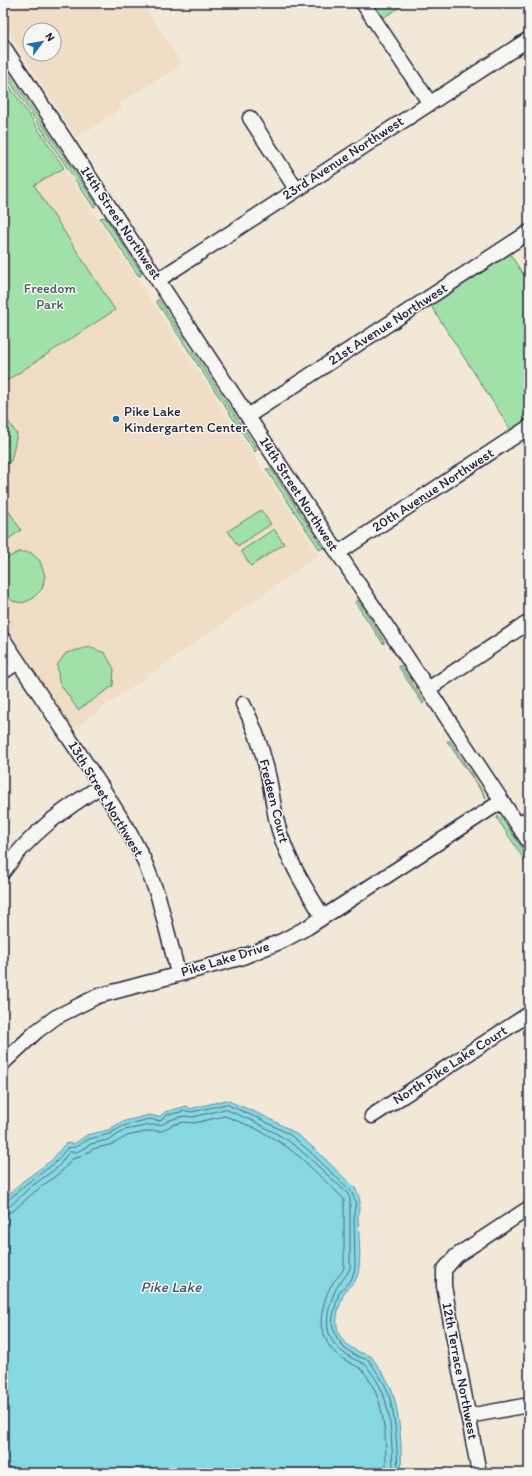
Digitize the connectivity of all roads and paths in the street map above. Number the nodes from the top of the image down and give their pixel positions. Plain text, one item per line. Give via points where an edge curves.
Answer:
1 (363, 3) edge
2 (529, 38) edge
3 (3, 46) edge
4 (429, 102) junction
5 (250, 118) dead end
6 (296, 189) junction
7 (529, 232) edge
8 (158, 280) junction
9 (248, 416) junction
10 (529, 427) edge
11 (338, 553) junction
12 (529, 622) edge
13 (3, 639) edge
14 (18, 662) junction
15 (3, 672) edge
16 (428, 689) junction
17 (243, 704) dead end
18 (100, 786) junction
19 (502, 801) junction
20 (524, 822) edge
21 (529, 842) edge
22 (3, 872) edge
23 (323, 917) junction
24 (178, 974) junction
25 (529, 1014) edge
26 (3, 1063) edge
27 (372, 1116) dead end
28 (529, 1208) edge
29 (529, 1405) edge
30 (468, 1416) junction
31 (479, 1473) edge

1 - 4 street
2 - 4 street, 23rd Avenue Northwest
3 - 8 street, 14th Street Northwest
4 - 6 street, 23rd Avenue Northwest
5 - 6 street
6 - 8 street, 23rd Avenue Northwest
7 - 9 street, 21st Avenue Northwest
8 - 9 street, 14th Street Northwest
9 - 11 street, 14th Street Northwest
10 - 11 street, 20th Avenue Northwest
11 - 16 street, 14th Street Northwest
12 - 16 street
13 - 14 street, 13th Street Northwest
14 - 15 street
14 - 18 street, 13th Street Northwest
16 - 19 street, 14th Street Northwest
17 - 23 street, Fredeen Court via 260,743 282,841
18 - 22 street via 45,824 26,842
18 - 24 street, 13th Street Northwest via 128,830 158,896
19 - 20 street, 14th Street Northwest
19 - 23 street, Pike Lake Drive
20 - 21 street, 14th Street Northwest
23 - 24 street, Pike Lake Drive via 262,950
24 - 26 street, Pike Lake Drive via 98,996 77,1006 56,1017
25 - 27 street, North Pike Lake Court
28 - 30 street, 12th Terrace Northwest via 456,1256 444,1270 444,1286
29 - 30 street
30 - 31 street, 12th Terrace Northwest

